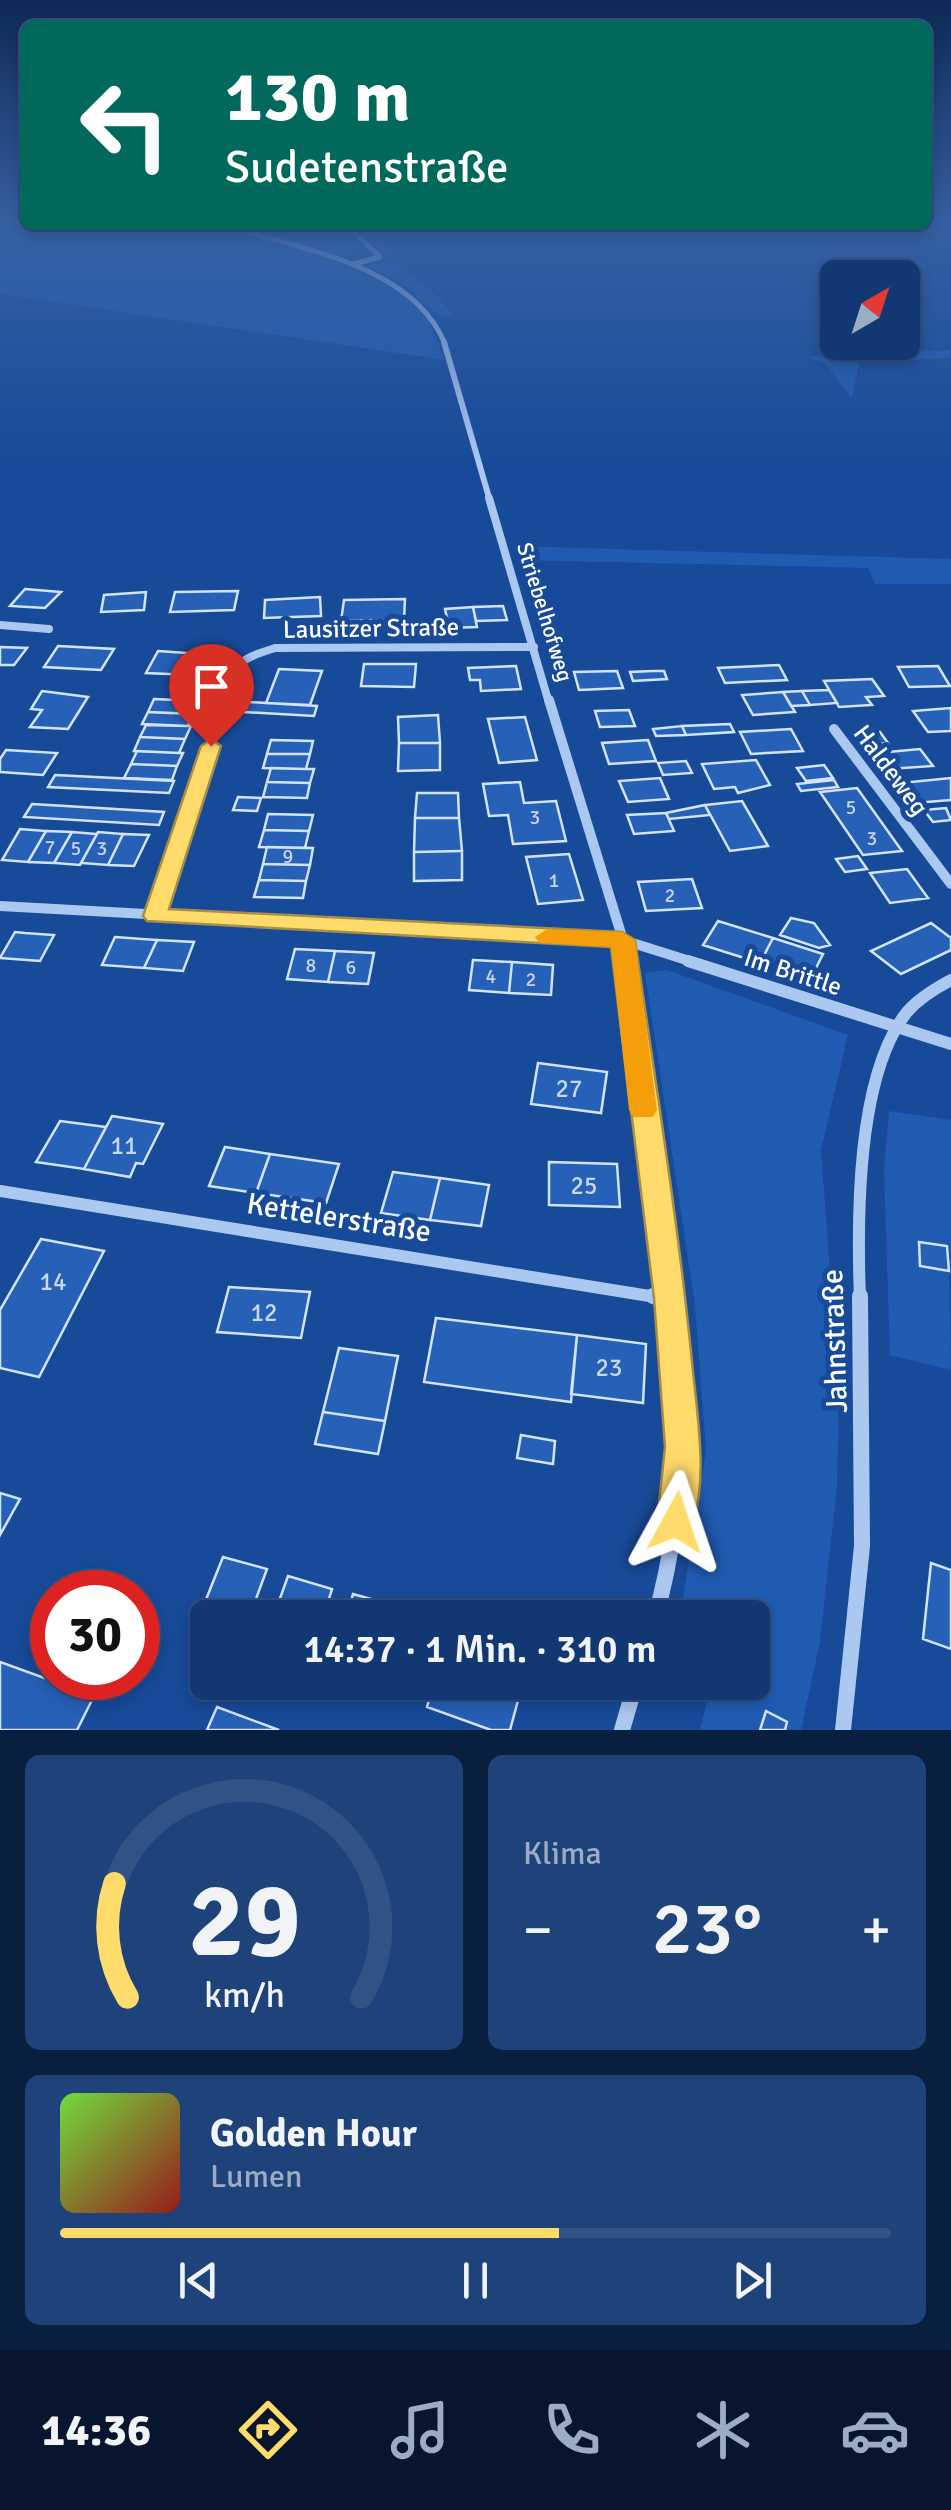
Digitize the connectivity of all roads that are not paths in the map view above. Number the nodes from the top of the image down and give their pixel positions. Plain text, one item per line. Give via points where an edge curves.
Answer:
1 (420, 302) edge
2 (0, 625) edge
3 (49, 629) dead end
4 (534, 647) junction
5 (834, 729) dead end
6 (951, 884) edge
7 (0, 906) edge
8 (155, 916) junction
9 (622, 940) junction
10 (951, 980) edge
11 (896, 1030) junction
12 (951, 1044) edge
13 (0, 1191) edge
14 (670, 1298) junction
15 (660, 1600) edge
16 (631, 1700) edge
17 (622, 1730) edge
18 (843, 1730) edge

1 - 4 street, Striebelhofweg via 435,318 452,362
2 - 3 street
4 - 8 street, Lausitzer Straße via 275,648 242,658 230,676
4 - 9 street, Striebelhofweg
5 - 6 street, Haldeweg
7 - 8 street, Im Brittle
8 - 9 street, Im Brittle
9 - 11 street, Im Brittle
9 - 14 street, Striebelhofweg
10 - 11 street, Jahnstraße via 908,1012
11 - 12 street, Im Brittle
11 - 18 street, Jahnstraße via 873,1090 857,1187 864,1501 855,1662
13 - 14 street, Kettelerstraße
14 - 15 street, Striebelhofweg via 682,1447 672,1559
16 - 17 street

